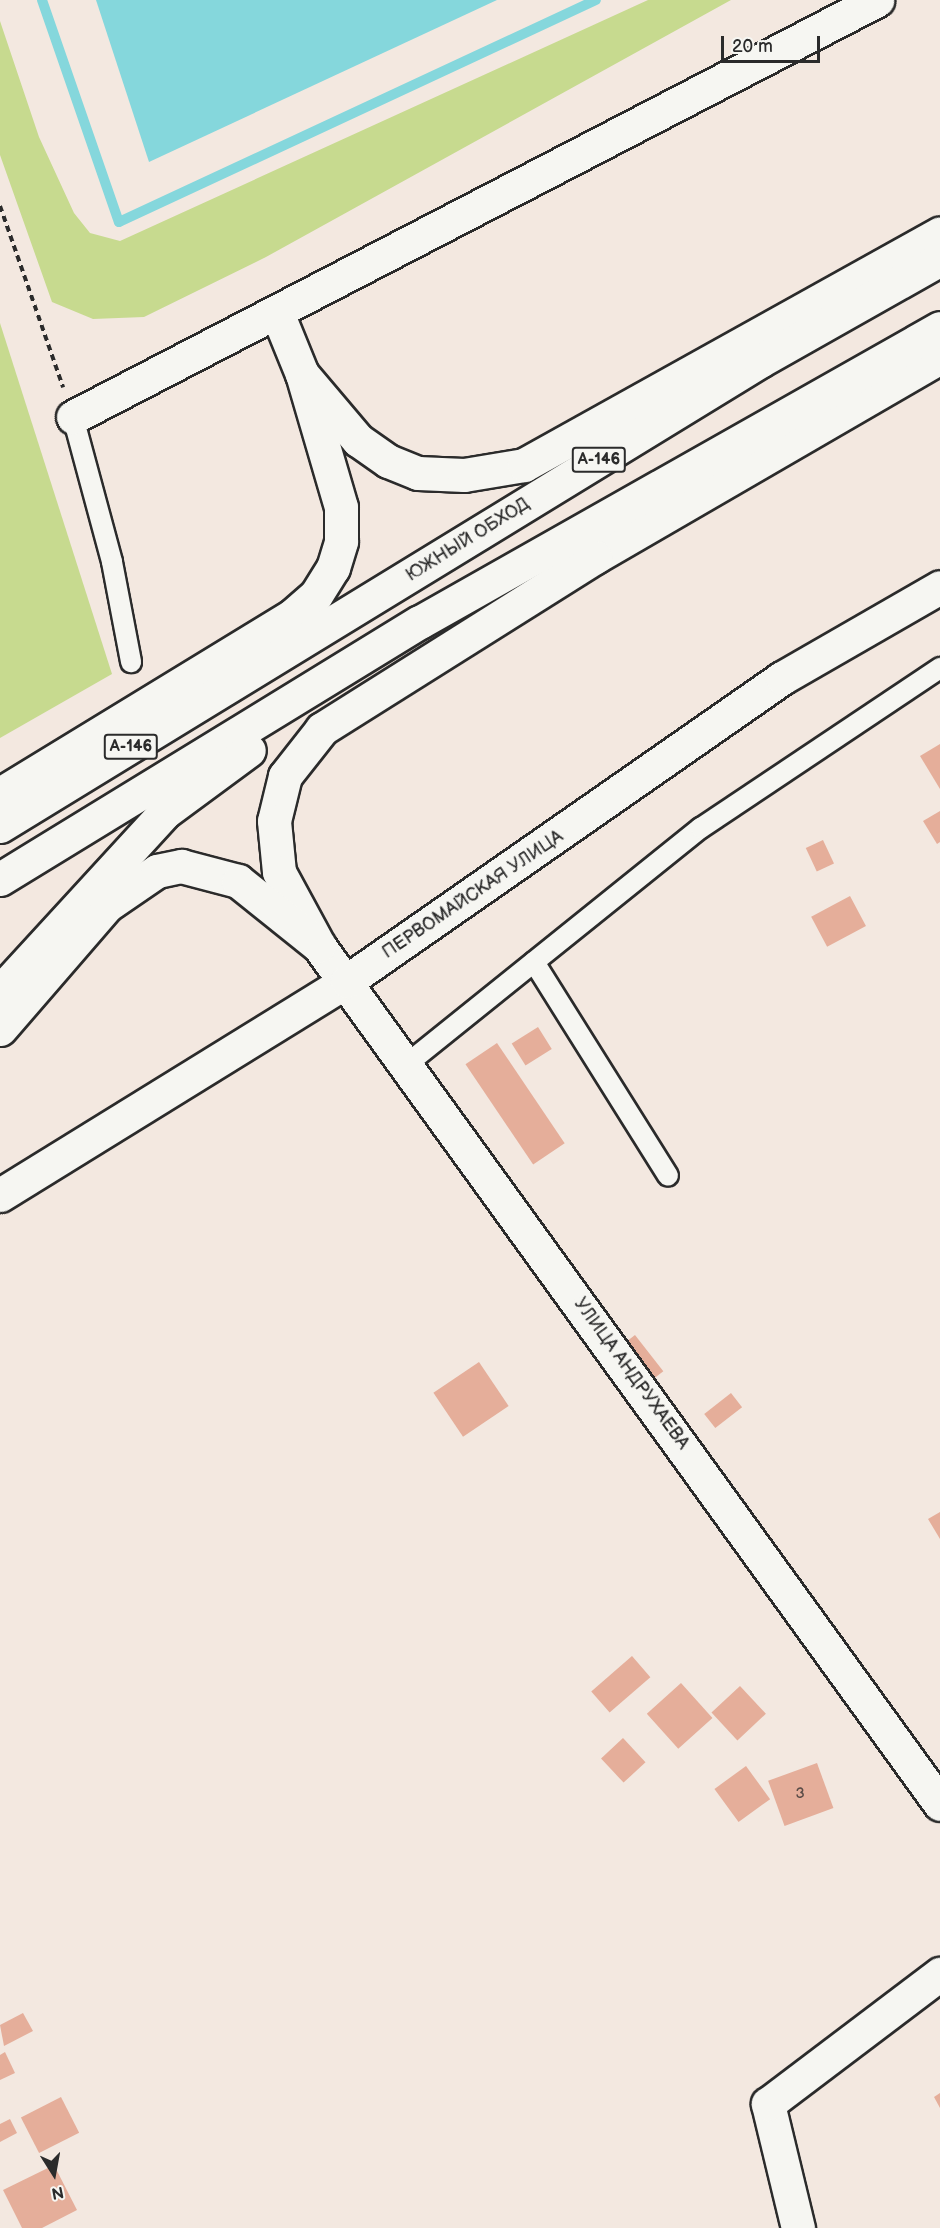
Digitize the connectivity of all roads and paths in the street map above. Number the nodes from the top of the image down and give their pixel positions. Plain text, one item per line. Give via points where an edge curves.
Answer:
1 (877, 0) edge
2 (0, 206) edge
3 (940, 233) edge
4 (940, 259) edge
5 (278, 315) junction
6 (940, 328) edge
7 (940, 357) edge
8 (302, 374) junction
9 (73, 417) junction
10 (612, 514) junction
11 (940, 587) edge
12 (131, 662) dead end
13 (940, 668) edge
14 (0, 794) edge
15 (0, 826) edge
16 (0, 879) edge
17 (319, 946) junction
18 (534, 962) junction
19 (346, 981) junction
20 (0, 992) edge
21 (0, 1029) edge
22 (407, 1064) junction
23 (668, 1176) dead end
24 (0, 1195) edge
25 (940, 1804) edge
26 (940, 1974) edge
27 (798, 2228) edge

1 - 5 main road
2 - 9 path
3 - 8 main road via 524,465 464,475 418,473 388,461 358,441
4 - 15 main road, ЮЖНЫЙ ОБХОД / А-146 via 760,361
5 - 8 main road
5 - 9 main road
6 - 10 main road
7 - 17 main road via 596,557 322,729 285,776 274,821 279,872
8 - 14 main road via 341,507 341,540 316,595 293,615
9 - 12 lane via 112,562
10 - 16 main road via 411,628
10 - 20 main road via 227,764 174,805 109,868
11 - 19 main road, ПЕРВОМАЙСКАЯ УЛИЦА via 782,678
13 - 18 lane via 701,828
17 - 19 main road, УЛИЦА АНДРУХАЕВА
17 - 21 main road via 238,881 181,866 157,871 106,906
18 - 22 lane
18 - 23 lane
19 - 22 main road, УЛИЦА АНДРУХАЕВА
19 - 24 main road, ПЕРВОМАЙСКАЯ УЛИЦА
22 - 25 main road, УЛИЦА АНДРУХАЕВА
26 - 27 main road via 768,2104

